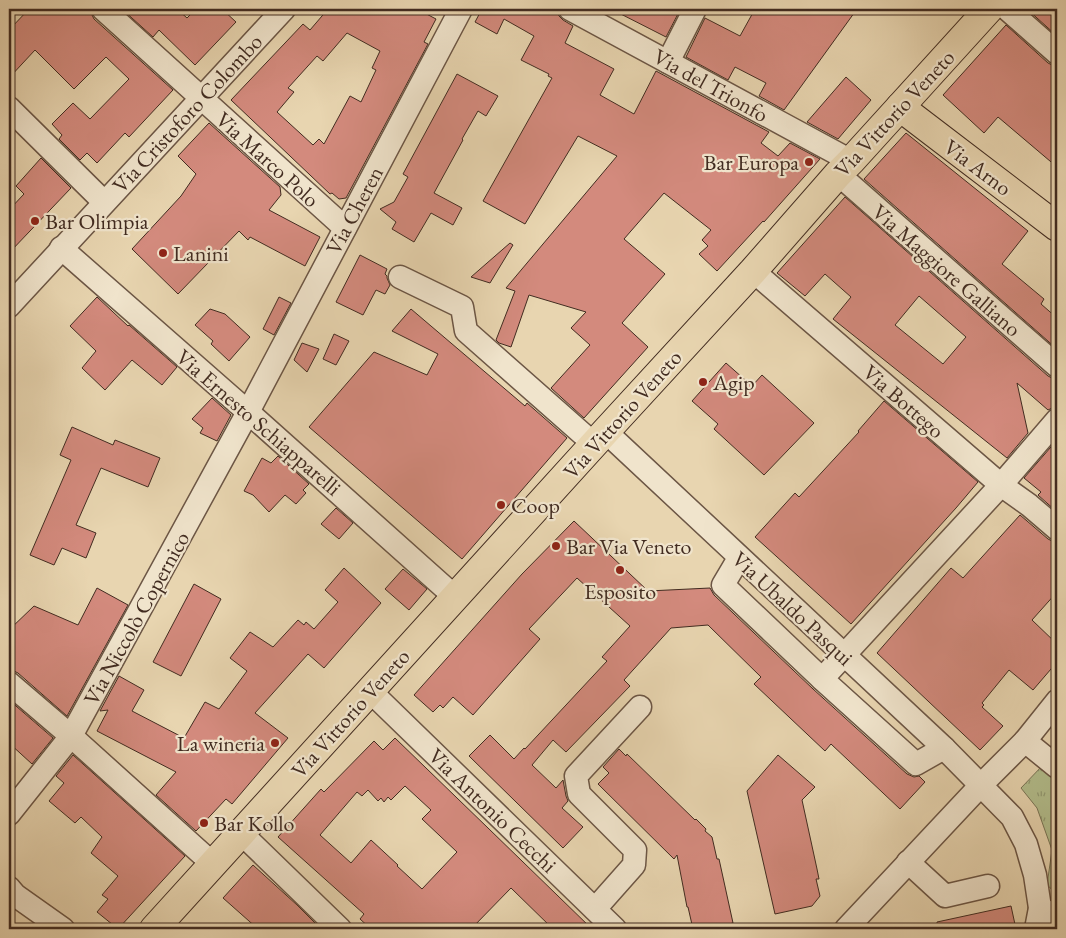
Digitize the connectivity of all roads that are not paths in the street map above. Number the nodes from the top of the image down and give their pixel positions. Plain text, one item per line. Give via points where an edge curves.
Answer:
1 (103, 9) edge
2 (284, 9) edge
3 (461, 9) edge
4 (570, 9) edge
5 (695, 9) edge
6 (989, 9) edge
7 (1007, 9) edge
8 (1057, 53) edge
9 (668, 62) junction
10 (201, 98) junction
11 (9, 108) edge
12 (900, 108) junction
13 (844, 168) junction
14 (104, 202) junction
15 (1057, 227) edge
16 (344, 228) junction
17 (61, 248) junction
18 (753, 271) junction
19 (400, 277) dead end
20 (9, 306) edge
21 (1057, 366) edge
22 (248, 412) junction
23 (1057, 420) edge
24 (600, 438) junction
25 (1002, 485) junction
26 (1057, 529) edge
27 (740, 558) junction
28 (456, 597) junction
29 (844, 655) junction
30 (822, 679) junction
31 (9, 683) edge
32 (370, 691) junction
33 (1057, 701) edge
34 (640, 707) dead end
35 (71, 736) junction
36 (1025, 741) junction
37 (944, 748) junction
38 (1057, 767) edge
39 (981, 785) junction
40 (9, 814) edge
41 (241, 833) junction
42 (908, 862) junction
43 (213, 864) junction
44 (988, 886) dead end
45 (12, 891) edge
46 (595, 909) junction
47 (1044, 918) edge
48 (40, 929) edge
49 (63, 929) edge
50 (154, 929) edge
51 (340, 929) edge
52 (616, 929) edge
53 (846, 929) edge

1 - 10 street, Via Marco Polo
2 - 10 street, Via Cristoforo Colombo
3 - 16 street, Via Cheren
4 - 9 street, Via del Trionfo
5 - 9 street
6 - 12 main road, Via Vittorio Veneto
7 - 8 street
9 - 13 street, Via del Trionfo
10 - 14 street, Via Cristoforo Colombo
10 - 16 street, Via Marco Polo
11 - 14 street
12 - 13 main road, Via Vittorio Veneto
12 - 15 main road, Via Arno
13 - 18 main road, Via Vittorio Veneto
13 - 21 street, Via Maggiore Galliano
14 - 17 street, Via Cristoforo Colombo
16 - 22 street, Via Cheren
17 - 20 street, Via Cristoforo Colombo
17 - 22 street, Via Ernesto Schiapparelli
18 - 24 main road, Via Vittorio Veneto
18 - 25 street, Via Bottego
19 - 24 street, Via Ubaldo Pasqui via 462,307 466,331
22 - 28 street, Via Ernesto Schiapparelli
22 - 35 street, Via Niccolò Copernico
23 - 25 street
24 - 27 street, Via Ubaldo Pasqui
24 - 28 main road, Via Vittorio Veneto
25 - 26 street, Via Bottego
25 - 29 street
27 - 29 street, Via Ubaldo Pasqui
27 - 30 street via 723,585
28 - 32 main road, Via Vittorio Veneto
29 - 30 street
29 - 37 street, Via Ubaldo Pasqui
30 - 37 street via 916,764
31 - 35 street
32 - 41 main road, Via Vittorio Veneto
32 - 46 street, Via Antonio Cecchi
33 - 36 street
34 - 46 street via 576,776 579,794 635,850 634,865
35 - 40 street, Via Niccolò Copernico
35 - 43 street
36 - 38 street
36 - 39 street
37 - 39 street, Via Ubaldo Pasqui
39 - 42 street
39 - 47 street, Via Ubaldo Pasqui via 1012,817 1026,844
41 - 43 main road, Via Vittorio Veneto
41 - 51 street
42 - 44 street via 946,896
42 - 53 street
43 - 50 main road, Via Vittorio Veneto
45 - 48 street
45 - 49 street
46 - 52 street, Via Antonio Cecchi

